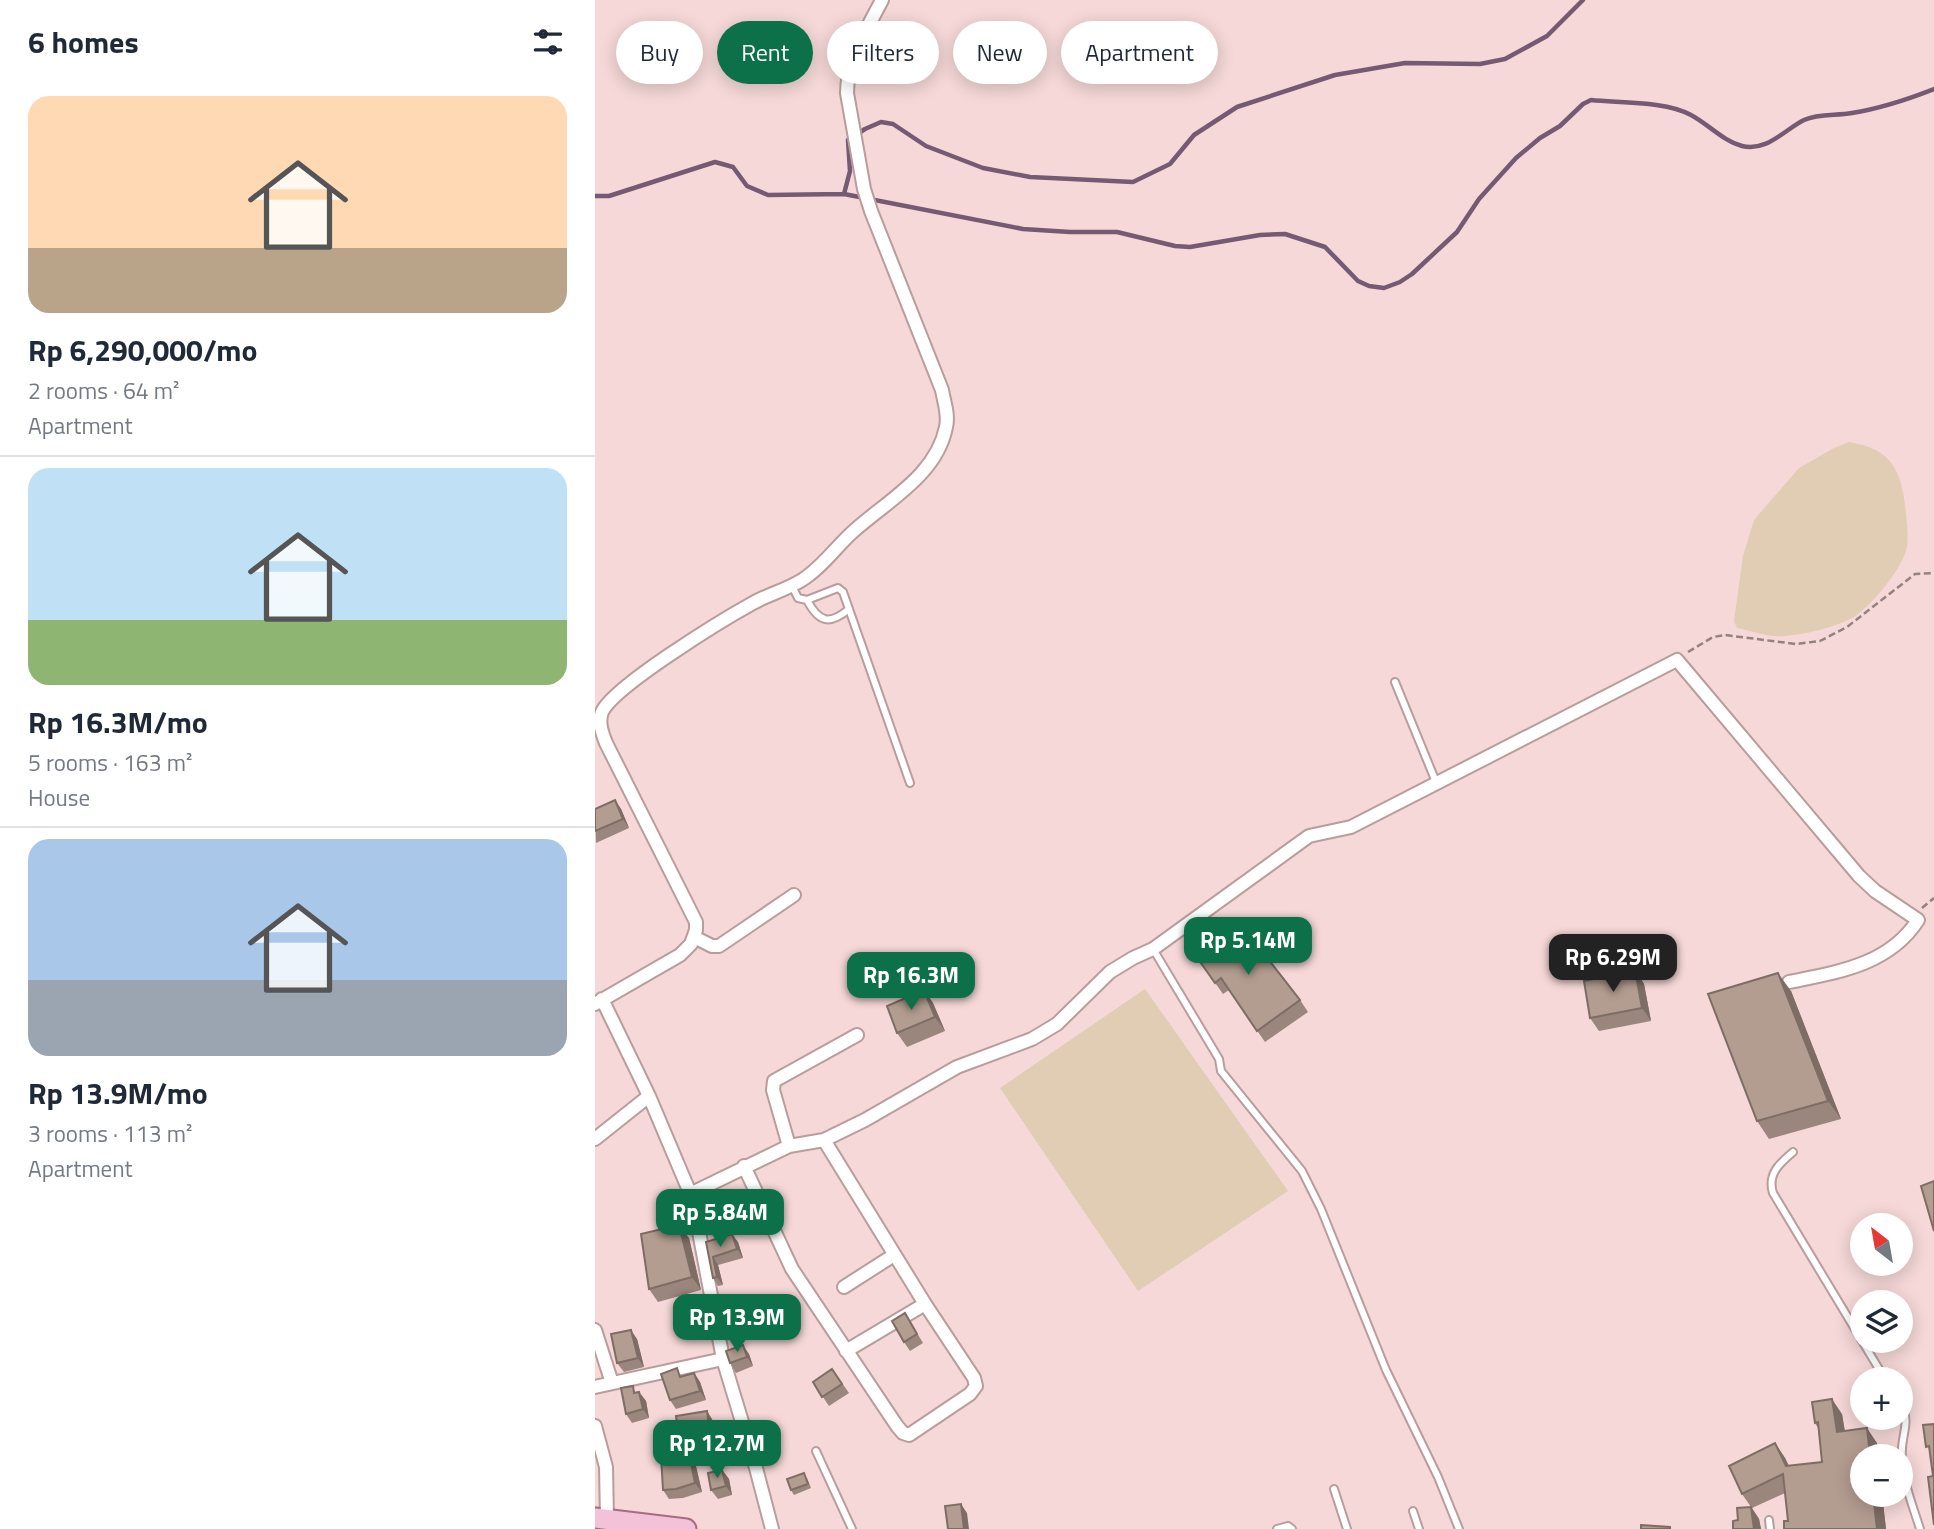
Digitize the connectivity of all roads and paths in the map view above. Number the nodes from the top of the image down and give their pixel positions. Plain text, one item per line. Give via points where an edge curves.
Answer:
1 (882, 0) edge
2 (1934, 572) edge
3 (792, 586) junction
4 (807, 600) junction
5 (849, 609) junction
6 (1677, 660) junction
7 (1395, 682) dead end
8 (1436, 782) junction
9 (910, 783) dead end
10 (794, 895) dead end
11 (695, 937) junction
12 (1153, 949) junction
13 (1789, 982) dead end
14 (599, 1001) edge
15 (857, 1035) dead end
16 (649, 1096) junction
17 (595, 1139) edge
18 (824, 1140) junction
19 (789, 1146) junction
20 (1793, 1152) dead end
21 (744, 1166) junction
22 (691, 1194) junction
23 (894, 1255) junction
24 (844, 1287) dead end
25 (925, 1304) junction
26 (595, 1331) edge
27 (846, 1351) junction
28 (723, 1359) junction
29 (1878, 1367) edge
30 (613, 1383) junction
31 (595, 1387) edge
32 (595, 1426) edge
33 (1905, 1430) edge
34 (816, 1451) dead end
35 (1334, 1489) dead end
36 (1413, 1511) dead end
37 (601, 1518) edge
38 (1769, 1520) dead end
39 (686, 1529) edge
40 (772, 1529) edge
41 (852, 1529) edge
42 (1277, 1529) edge
43 (1292, 1529) edge
44 (1347, 1529) edge
45 (1419, 1529) edge
46 (1459, 1529) edge
47 (1770, 1529) edge
48 (1920, 1529) edge

1 - 3 street via 847,78 848,93 864,189 942,390 946,428 919,475 852,532 816,570
2 - 6 path via 1915,574 1847,627 1820,641 1796,645 1725,635 1713,637
3 - 4 lane via 799,598
3 - 11 street via 697,637 632,682 602,712 606,743 696,922
4 - 5 lane via 818,617 827,620
4 - 5 lane via 838,588
5 - 9 lane
6 - 8 street
6 - 13 street via 1859,876 1918,920 1902,942 1876,959
7 - 8 lane
8 - 12 street via 1351,827 1309,836
10 - 11 street via 719,946
11 - 14 street via 680,955
12 - 18 street via 1110,972 1057,1024 1032,1039 957,1067
12 - 46 lane via 1219,1059 1221,1071 1302,1171
14 - 16 street
15 - 19 street via 774,1082
16 - 17 street
16 - 22 street
18 - 19 street
18 - 23 street
19 - 21 street
20 - 29 lane via 1771,1177 1773,1193
21 - 22 street
21 - 27 street via 792,1269
22 - 28 street
23 - 24 street
23 - 25 street
25 - 27 street
25 - 27 street via 976,1386 909,1435 897,1426
26 - 30 street
28 - 30 street
28 - 40 street
30 - 31 street
32 - 37 street via 606,1466
33 - 48 lane via 1903,1472
34 - 41 lane
35 - 44 lane
36 - 45 lane
37 - 39 main road
38 - 47 lane
42 - 43 lane

